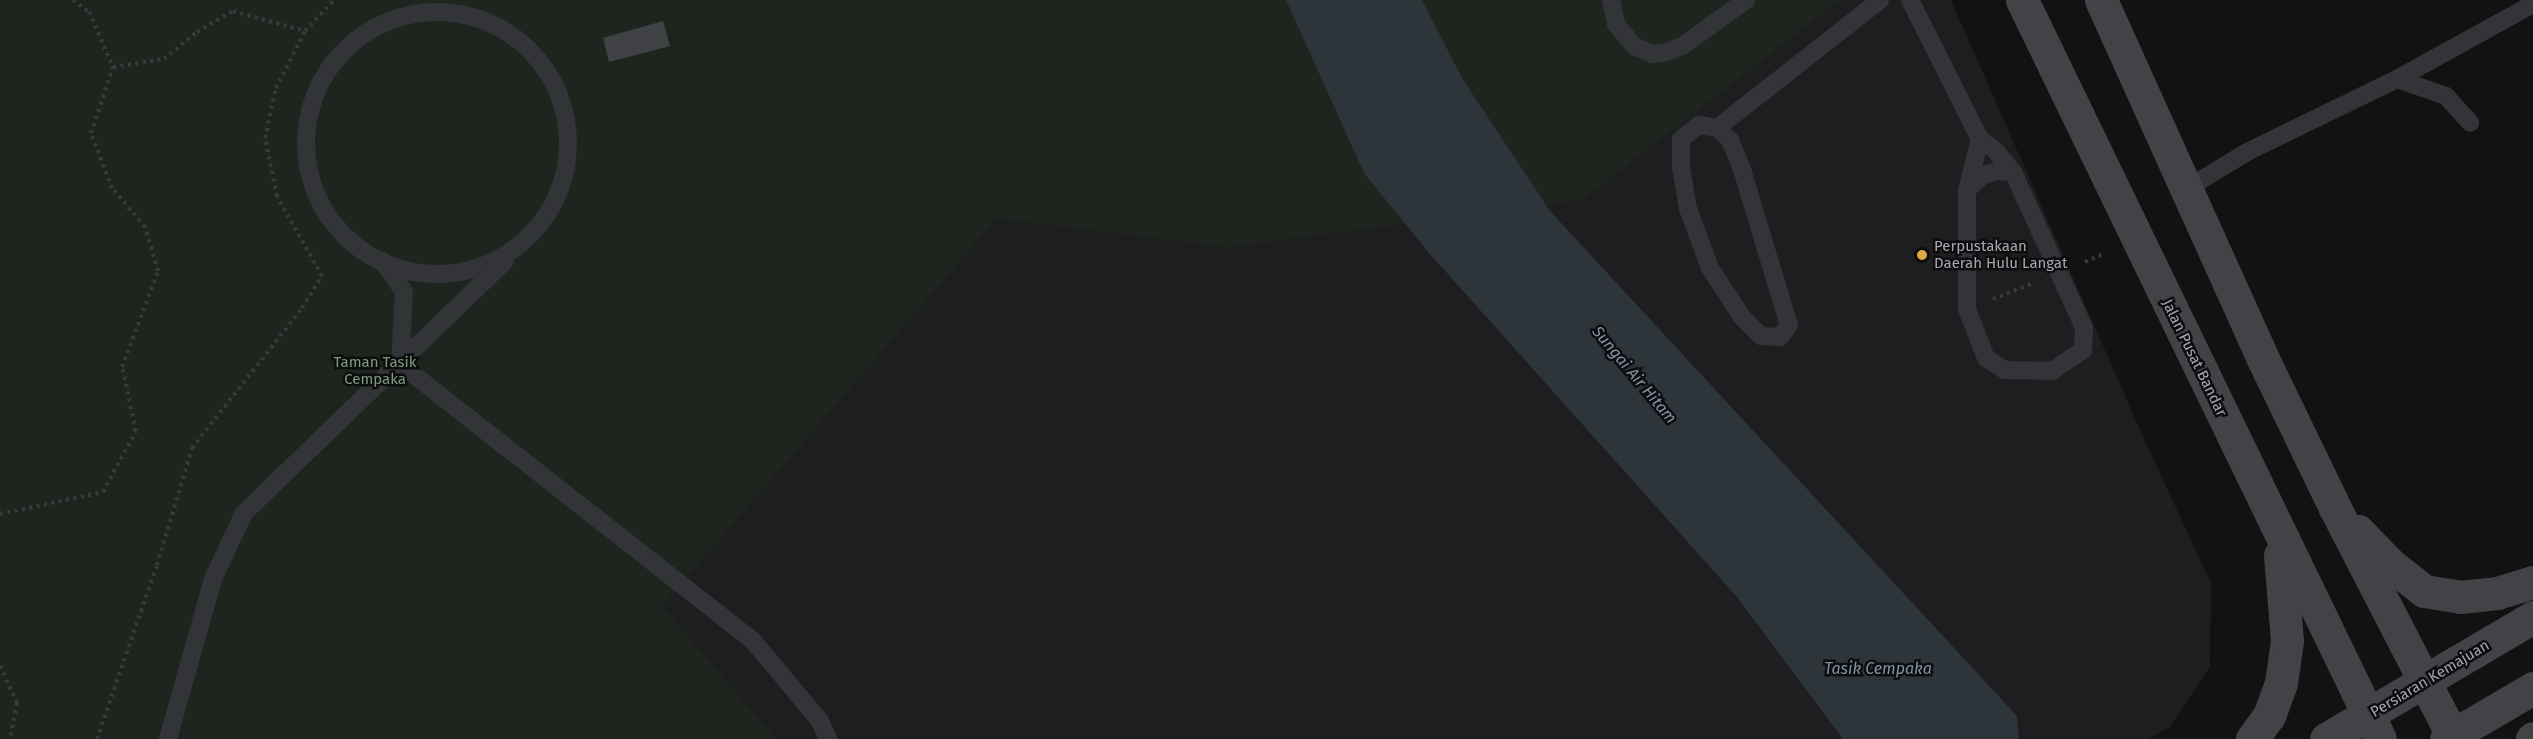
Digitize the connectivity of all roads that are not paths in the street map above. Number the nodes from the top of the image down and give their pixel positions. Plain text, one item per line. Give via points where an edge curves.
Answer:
1 (1611, 0) edge
2 (1746, 0) edge
3 (1880, 0) edge
4 (1910, 0) edge
5 (2101, 0) edge
6 (2027, 4) edge
7 (2533, 4) edge
8 (2397, 79) junction
9 (2470, 123) dead end
10 (1717, 128) junction
11 (1980, 139) junction
12 (2013, 172) junction
13 (2186, 189) junction
14 (1966, 190) junction
15 (521, 245) junction
16 (382, 261) junction
17 (400, 364) junction
18 (2335, 508) junction
19 (2278, 532) junction
20 (2533, 582) edge
21 (2533, 617) edge
22 (2424, 683) junction
23 (2533, 688) edge
24 (2374, 728) edge
25 (2451, 738) edge
26 (168, 739) edge
27 (828, 739) edge
28 (2252, 739) edge
29 (2326, 739) edge

1 - 2 lane via 1616,24 1634,46 1652,54 1684,45
3 - 10 lane
4 - 11 lane
5 - 13 main road
6 - 19 main road, Jalan Pusat Bandar
7 - 8 lane
8 - 9 lane via 2446,96
8 - 13 lane via 2247,152
10 - 10 lane via 1730,140 1743,173 1789,325 1780,337 1761,336 1742,317 1710,268 1688,208 1681,139 1699,125
11 - 12 lane
11 - 14 lane
12 - 14 lane via 1983,175
12 - 14 lane via 2084,328 2083,350 2052,371 2005,370 1986,358 1967,309
13 - 18 main road
15 - 16 lane via 484,267 444,275 402,270
15 - 16 lane via 549,214 565,176 569,134 558,89 532,51 496,24 452,10 406,14 364,32 332,64 311,104 306,146 313,188 333,225 364,253
15 - 17 lane
16 - 17 lane via 404,292
17 - 26 lane via 244,513 213,579
17 - 27 lane via 754,642 820,721
18 - 20 main road via 2390,564 2424,591 2460,597 2497,593
18 - 22 main road
19 - 24 main road, Jalan Pusat Bandar
19 - 28 main road via 2287,641 2281,683 2269,716
21 - 22 main road, Persiaran Kemajuan
22 - 24 main road, Persiaran Kemajuan
22 - 25 main road
23 - 25 main road
24 - 29 main road, Persiaran Kemajuan

